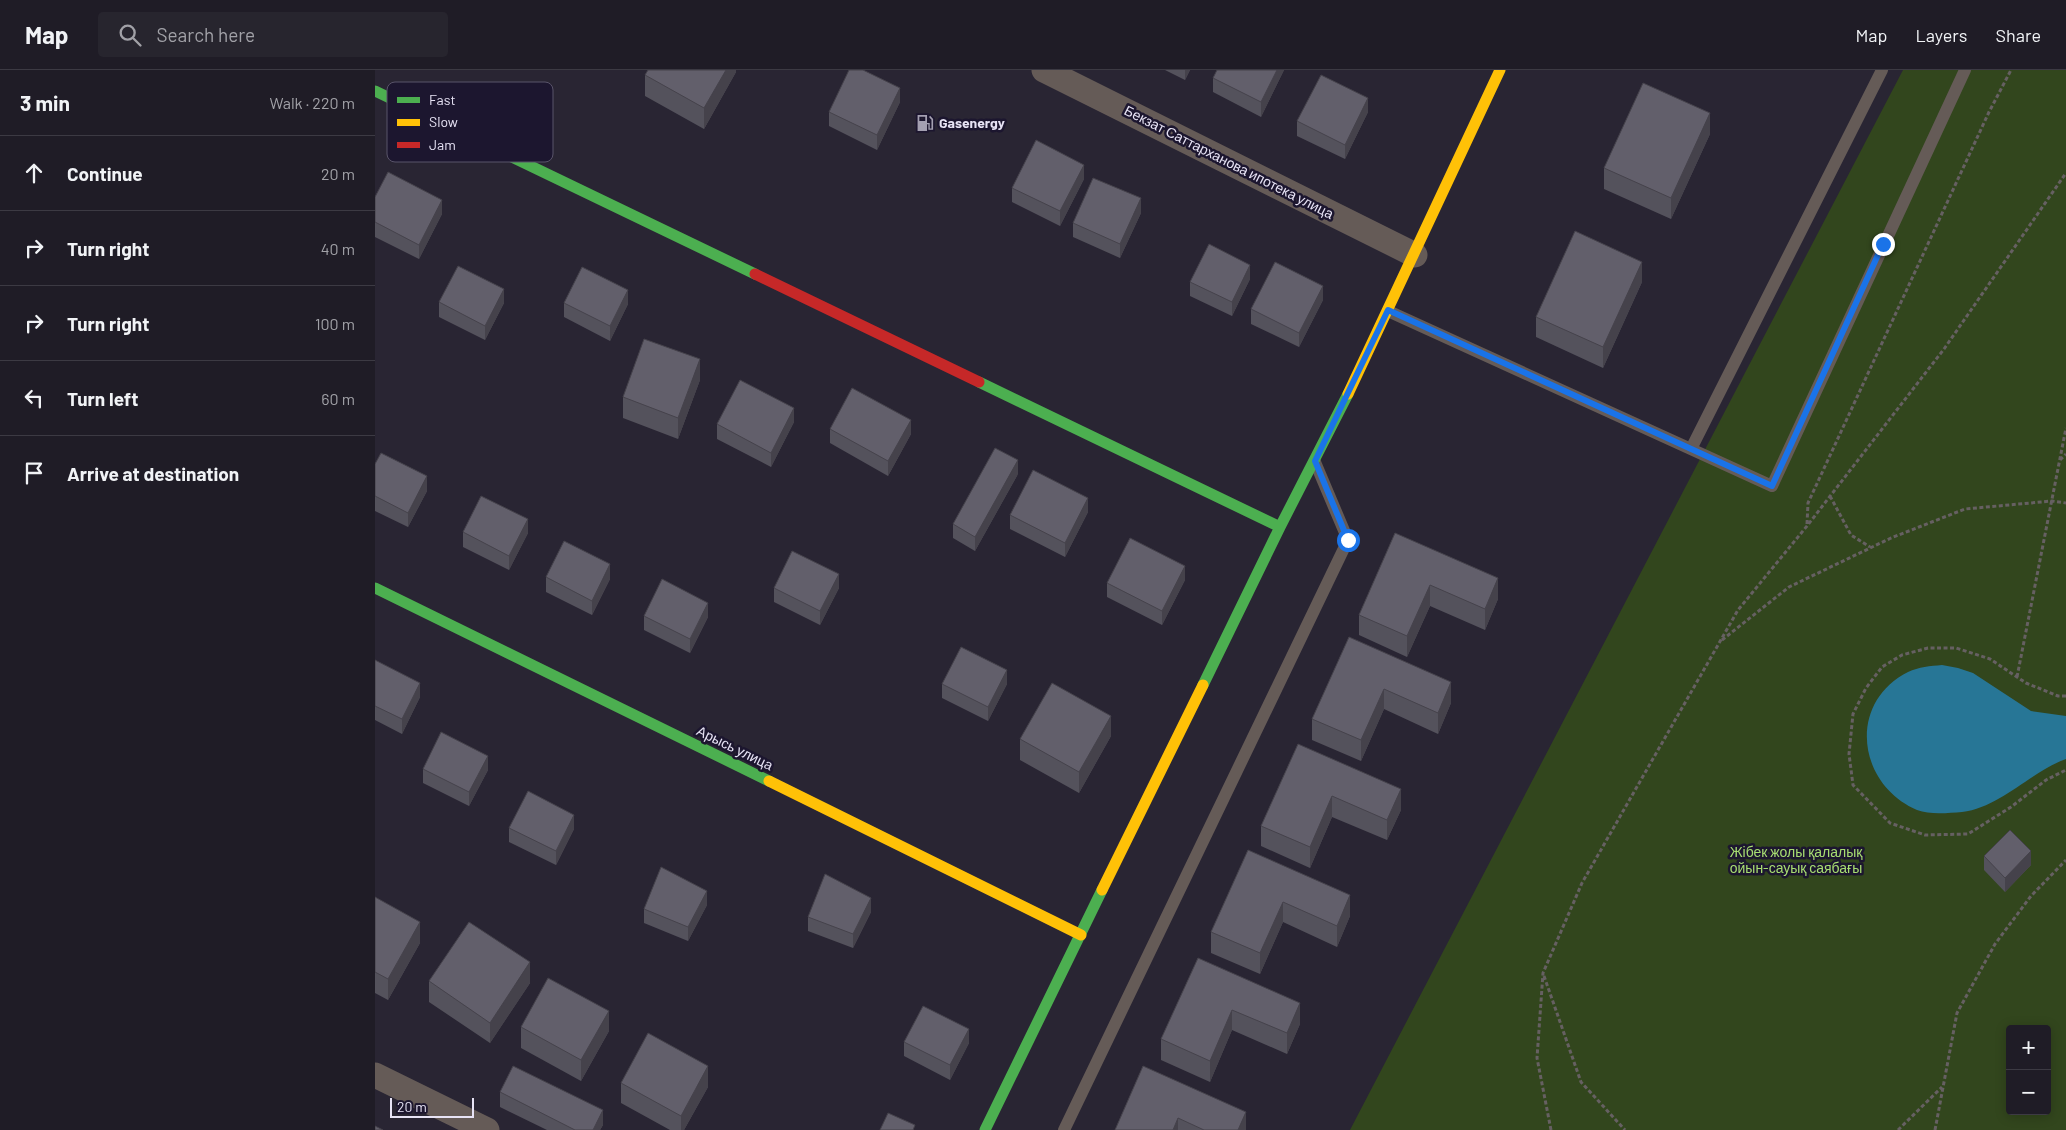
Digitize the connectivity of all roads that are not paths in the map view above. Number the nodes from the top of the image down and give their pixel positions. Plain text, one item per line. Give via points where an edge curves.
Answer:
1 (1044, 70) edge
2 (1500, 70) edge
3 (1882, 70) edge
4 (1965, 70) edge
5 (375, 91) edge
6 (387, 97) edge
7 (522, 162) edge
8 (1415, 255) junction
9 (1388, 310) junction
10 (1691, 449) junction
11 (1315, 461) junction
12 (1280, 527) junction
13 (375, 588) edge
14 (1081, 935) junction
15 (375, 1075) edge
16 (487, 1130) edge
17 (985, 1130) edge
18 (1064, 1130) edge

1 - 8 street, Бекзат Саттарханова ипотека улица
2 - 8 street
3 - 10 lane
4 - 10 lane via 1772,486
5 - 6 street
7 - 12 street
8 - 9 street
9 - 10 lane
9 - 11 street
11 - 12 street
11 - 18 lane via 1348,540
12 - 14 street
13 - 14 street, Арысь улица
14 - 17 street
15 - 16 street

